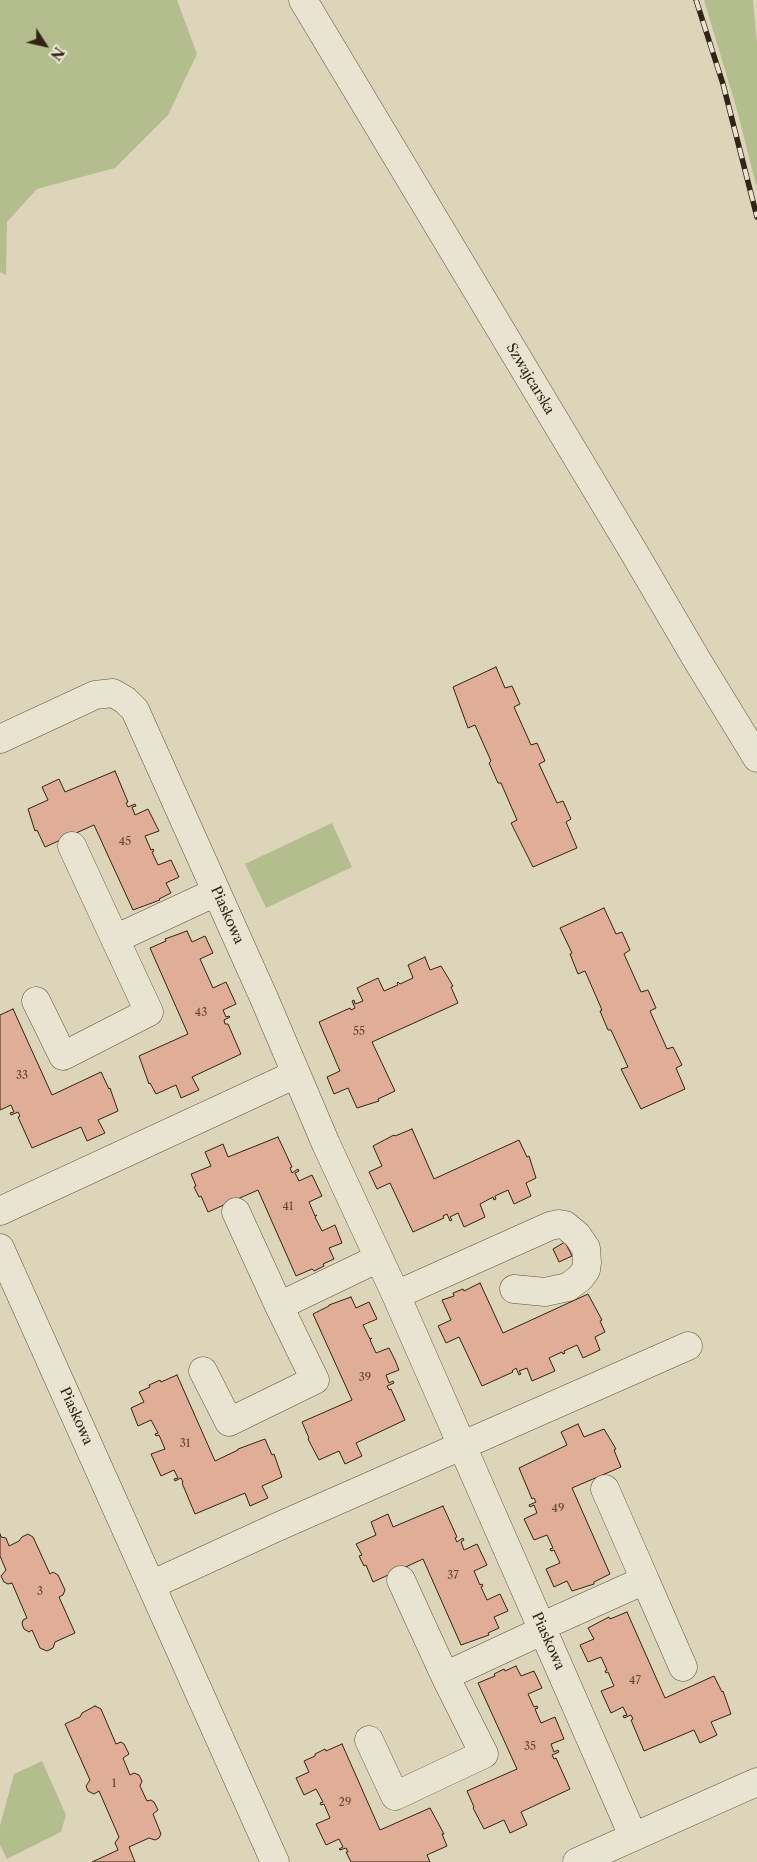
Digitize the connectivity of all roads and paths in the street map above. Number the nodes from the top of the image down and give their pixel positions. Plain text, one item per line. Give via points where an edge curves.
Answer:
1 (303, 0) edge
2 (0, 739) edge
3 (757, 758) edge
4 (72, 846) dead end
5 (216, 892) junction
6 (115, 939) junction
7 (36, 1001) dead end
8 (296, 1074) junction
9 (0, 1212) edge
10 (236, 1212) dead end
11 (0, 1248) edge
12 (379, 1258) junction
13 (514, 1290) dead end
14 (396, 1295) junction
15 (279, 1306) junction
16 (688, 1346) dead end
17 (203, 1371) dead end
18 (462, 1446) junction
19 (605, 1489) dead end
20 (401, 1580) dead end
21 (645, 1580) junction
22 (151, 1584) junction
23 (556, 1620) dead end
24 (531, 1636) dead end
25 (683, 1667) dead end
26 (445, 1676) junction
27 (369, 1740) dead end
28 (757, 1782) edge
29 (634, 1836) junction
30 (275, 1862) edge
31 (577, 1862) edge

1 - 3 street, Szwajcarska
2 - 5 street, Piaskowa via 95,695 113,693 126,700 142,723
4 - 6 street
5 - 6 street
5 - 8 street, Piaskowa
6 - 7 street via 149,1012 63,1056
8 - 9 street
8 - 12 street, Piaskowa
10 - 15 street
11 - 22 street, Piaskowa
12 - 14 street, Piaskowa
12 - 15 street
13 - 14 street via 545,1292 568,1287 580,1278 587,1262 586,1248 577,1234 565,1225 550,1226
14 - 18 street, Piaskowa
15 - 17 street via 315,1380 229,1422
16 - 18 street
18 - 22 street
18 - 29 street, Piaskowa
19 - 21 street
20 - 26 street
21 - 23 street
21 - 25 street
22 - 30 street, Piaskowa
24 - 26 street, Piaskowa
26 - 27 street via 484,1754 395,1796
28 - 29 street
29 - 31 street

